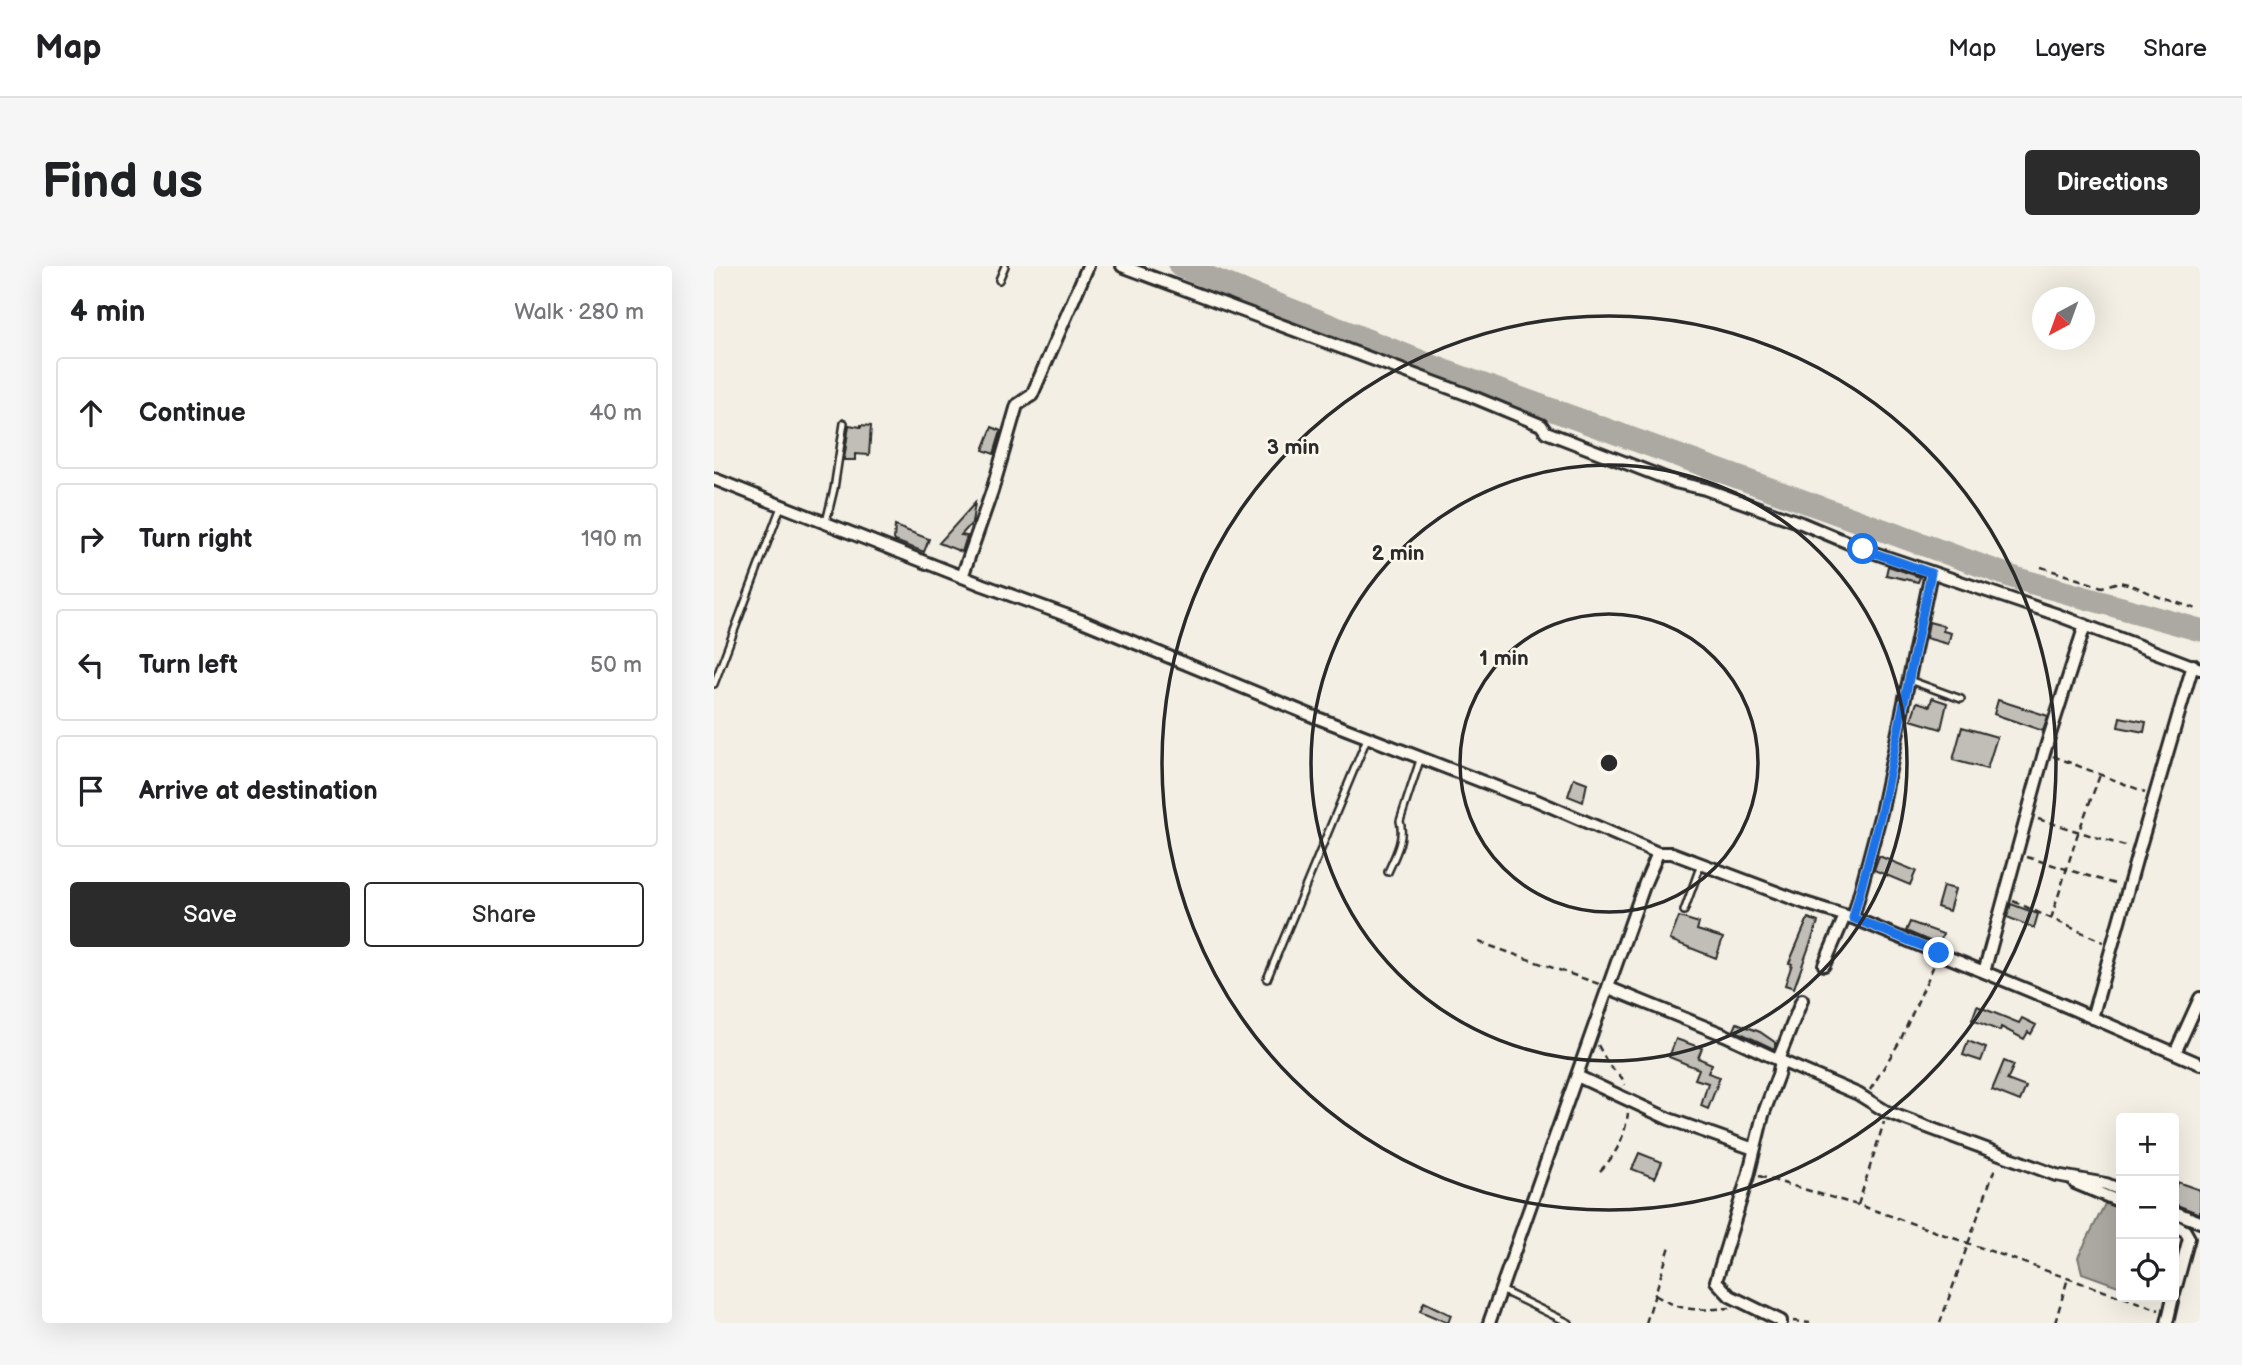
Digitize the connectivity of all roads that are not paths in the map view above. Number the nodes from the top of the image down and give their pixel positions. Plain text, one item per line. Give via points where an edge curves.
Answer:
1 (1005, 266) edge
2 (1088, 266) edge
3 (1122, 266) edge
4 (999, 280) dead end
5 (844, 423) dead end
6 (714, 479) edge
7 (782, 504) junction
8 (826, 522) junction
9 (1931, 573) junction
10 (962, 577) junction
11 (2085, 625) junction
12 (2196, 667) edge
13 (1909, 680) junction
14 (714, 684) edge
15 (1961, 699) dead end
16 (1368, 736) junction
17 (1421, 757) junction
18 (1658, 853) junction
19 (1701, 864) junction
20 (1388, 872) dead end
21 (1684, 911) dead end
22 (1849, 917) junction
23 (1824, 965) dead end
24 (1984, 972) junction
25 (1267, 979) dead end
26 (1609, 988) junction
27 (2200, 998) edge
28 (1802, 1000) dead end
29 (2092, 1018) junction
30 (2175, 1053) junction
31 (1780, 1060) junction
32 (2200, 1064) edge
33 (1577, 1076) junction
34 (1754, 1149) junction
35 (2056, 1175) junction
36 (2116, 1188) edge
37 (2116, 1200) edge
38 (2179, 1214) edge
39 (2200, 1222) edge
40 (2179, 1228) edge
41 (2179, 1274) edge
42 (1501, 1290) junction
43 (1781, 1322) edge
44 (1489, 1323) edge
45 (1569, 1323) edge

1 - 4 lane
2 - 10 street via 1032,395 1017,405
3 - 9 street via 1466,394 1541,425 1546,432 1675,482 1801,523
5 - 8 lane
6 - 7 street
7 - 8 street
7 - 14 lane
8 - 10 street
9 - 11 street
9 - 13 street
10 - 16 street
11 - 12 street
11 - 24 street
12 - 29 street via 2154,796
13 - 15 lane
13 - 22 street via 1881,813
16 - 17 street
16 - 25 lane
17 - 18 street
17 - 20 lane via 1399,821 1400,845
18 - 19 street
18 - 26 street
19 - 21 lane
19 - 22 street
22 - 23 street
22 - 24 street
24 - 29 street
26 - 31 street
26 - 33 street
27 - 30 street
28 - 31 street
29 - 30 street
30 - 32 street
31 - 34 street
31 - 35 street via 1884,1110
33 - 34 street via 1669,1119
33 - 42 street
34 - 43 street via 1716,1281 1730,1296
35 - 36 street
35 - 37 street
38 - 39 street
40 - 41 street via 2189,1238
42 - 44 street
42 - 45 lane

